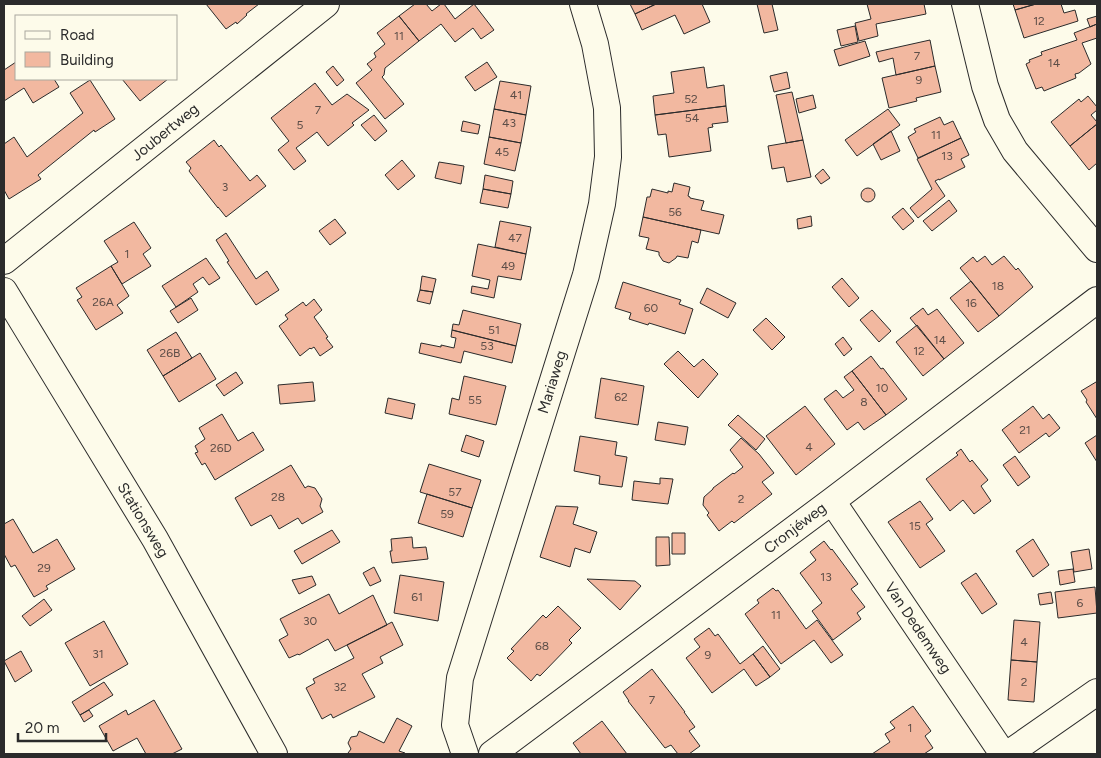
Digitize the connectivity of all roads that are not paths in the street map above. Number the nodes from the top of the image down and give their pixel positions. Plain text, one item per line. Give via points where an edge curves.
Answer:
1 (326, 4) edge
2 (583, 4) edge
3 (965, 4) edge
4 (1097, 249) edge
5 (4, 261) edge
6 (4, 291) edge
7 (1097, 300) edge
8 (832, 501) junction
9 (1097, 692) edge
10 (274, 754) edge
11 (466, 754) edge
12 (492, 754) edge
13 (1003, 754) edge
14 (1008, 754) edge

1 - 5 street, Joubertweg
2 - 11 street, Mariaweg via 595,44 607,108 608,157 602,204 586,274 460,678 455,725
3 - 4 street via 985,86 997,120 1015,151
6 - 10 street, Stationsweg via 155,539
7 - 8 street, Cronjéweg
8 - 12 street, Cronjéweg
8 - 13 street, Van Dedemweg
9 - 14 street

